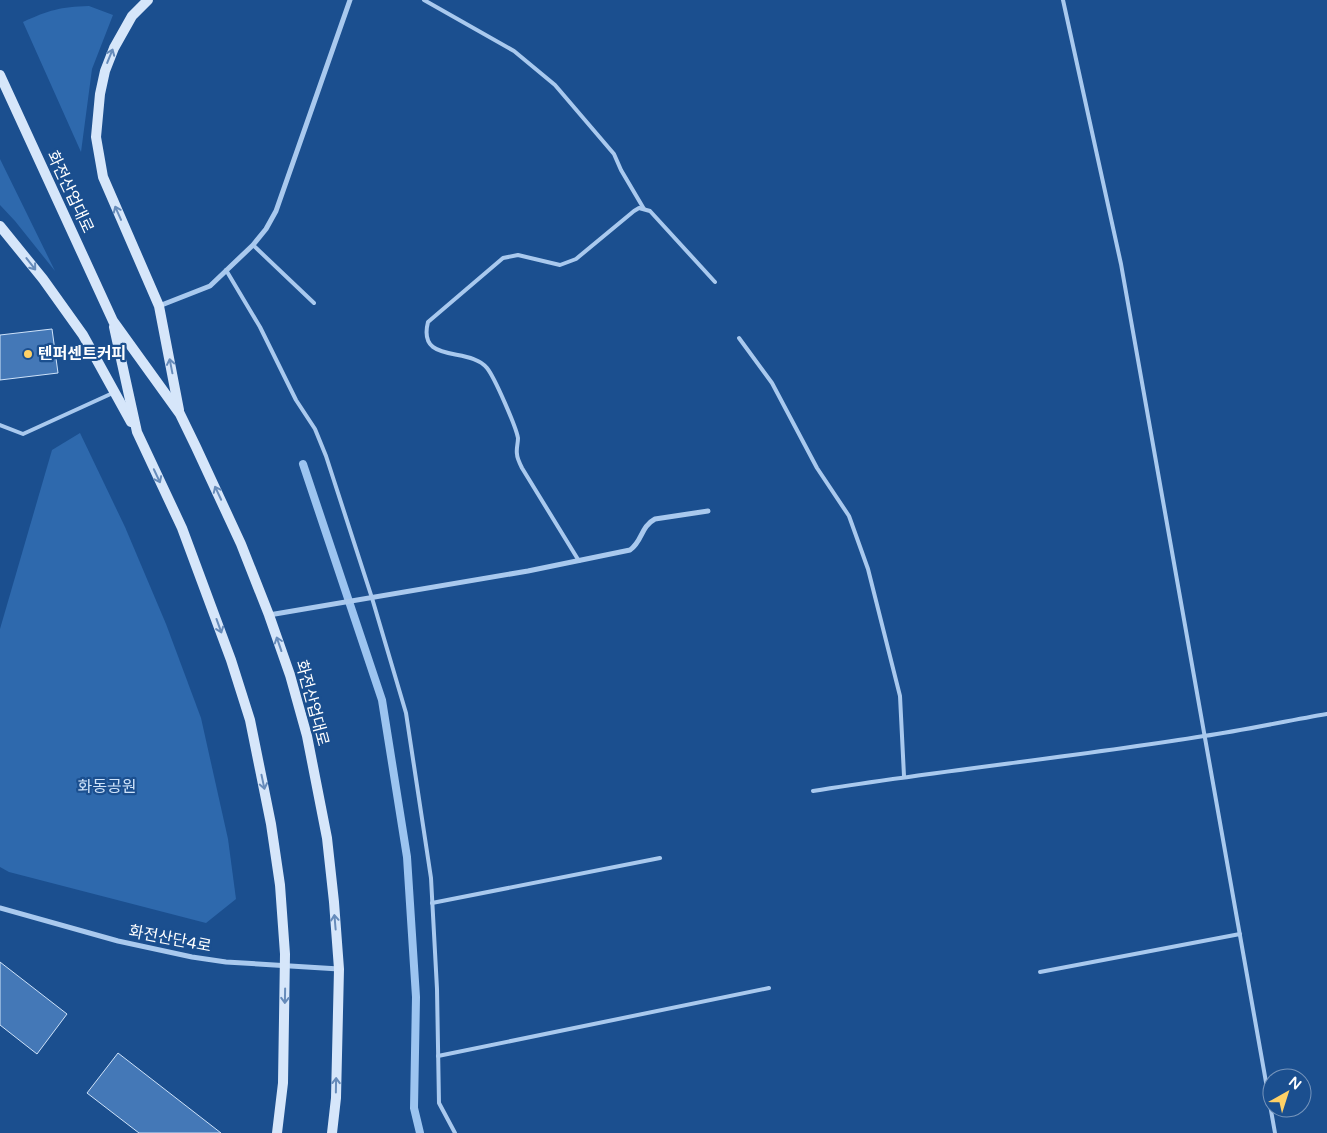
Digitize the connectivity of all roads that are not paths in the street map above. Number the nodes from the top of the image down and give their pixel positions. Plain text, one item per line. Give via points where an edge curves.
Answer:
1 (148, 0) edge
2 (350, 0) edge
3 (424, 0) edge
4 (1063, 0) edge
5 (0, 75) edge
6 (644, 209) junction
7 (0, 226) edge
8 (253, 245) junction
9 (226, 270) junction
10 (715, 282) dead end
11 (314, 303) dead end
12 (159, 306) junction
13 (113, 321) junction
14 (739, 338) dead end
15 (115, 392) junction
16 (180, 414) junction
17 (0, 424) edge
18 (137, 432) junction
19 (708, 511) dead end
20 (579, 561) junction
21 (372, 598) junction
22 (269, 615) junction
23 (1327, 714) edge
24 (1204, 736) junction
25 (904, 776) junction
26 (813, 790) dead end
27 (660, 858) dead end
28 (432, 903) junction
29 (0, 908) edge
30 (1240, 934) junction
31 (285, 966) junction
32 (339, 969) junction
33 (1040, 972) dead end
34 (769, 988) dead end
35 (438, 1056) junction
36 (277, 1133) edge
37 (332, 1133) edge
38 (456, 1133) edge
39 (1276, 1133) edge

12 -> 1 main road via 103,177 96,137 104,71 132,16
2 - 8 street via 276,211
3 - 6 lane via 514,51 555,84 614,154
4 - 24 lane via 1121,264
5 - 13 main road, 화전산업대로
6 - 10 lane via 650,211
6 - 20 lane via 634,211 576,259 560,265 518,255 503,258 428,322 426,328 427,340 435,349 478,360 488,369 515,426 517,455 522,468
7 -> 15 main road via 83,335
8 - 9 street
8 - 11 lane
9 - 12 street via 210,286
9 - 21 lane via 315,429
16 -> 12 main road
13 - 16 main road, 화전산업대로
13 - 18 main road, 화전산업대로
14 - 25 lane via 772,383 816,468 849,516 868,569 900,696
15 - 17 lane via 23,434
15 - 18 main road
22 -> 16 main road, 화전산업대로 via 241,544
18 -> 31 main road, 화전산업대로 via 182,528 250,720 280,885
19 - 20 street via 655,519 644,527 635,547 630,550
20 - 21 street
21 - 22 street
21 - 28 lane via 406,713
32 -> 22 main road, 화전산업대로 via 327,838 307,736
23 - 24 lane
24 - 25 lane
24 - 30 lane
25 - 26 lane
27 - 28 lane
28 - 35 lane
29 - 31 street, 화전산단4로 via 118,941 192,957
30 - 33 lane
30 - 39 lane
31 - 32 street, 화전산단4로
31 -> 36 main road, 화전산업대로 via 283,1083
37 -> 32 main road, 화전산업대로 via 336,1098
34 - 35 lane
35 - 38 lane via 439,1103

